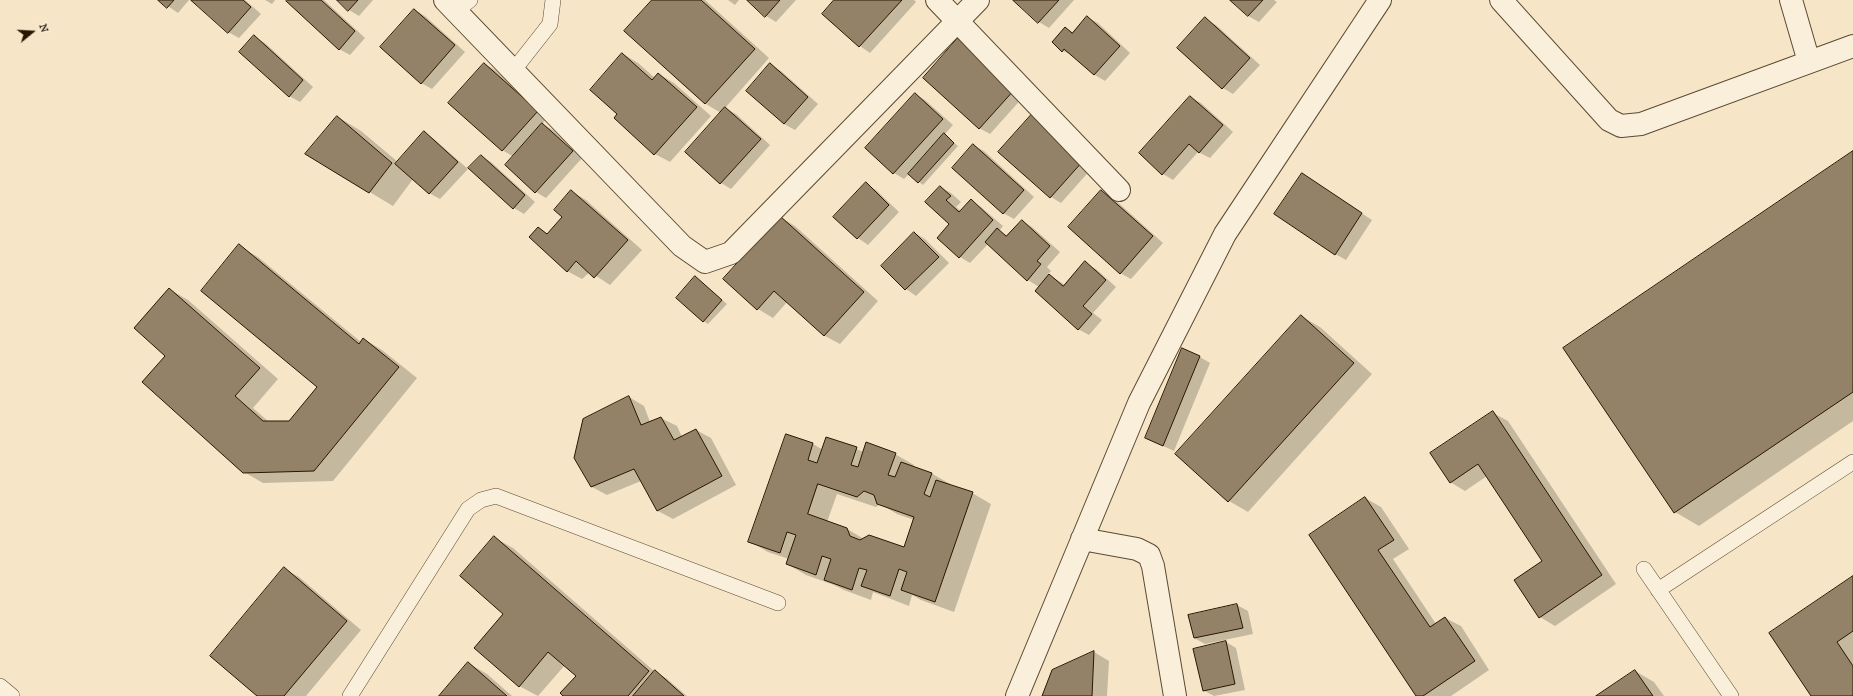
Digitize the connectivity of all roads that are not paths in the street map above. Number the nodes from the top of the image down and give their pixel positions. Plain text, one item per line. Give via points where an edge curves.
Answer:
1 (553, 0) edge
2 (937, 0) edge
3 (978, 0) edge
4 (1380, 0) edge
5 (1501, 0) edge
6 (1791, 0) edge
7 (457, 4) edge
8 (958, 21) junction
9 (1853, 46) edge
10 (1809, 62) junction
11 (513, 71) junction
12 (1119, 190) dead end
13 (1853, 462) edge
14 (1082, 539) junction
15 (1644, 569) dead end
16 (1658, 590) junction
17 (778, 603) dead end
18 (0, 686) edge
19 (12, 696) edge
20 (350, 696) edge
21 (1017, 696) edge
22 (1175, 696) edge
23 (1731, 696) edge

1 - 11 lane via 550,24
2 - 8 street
3 - 8 street
4 - 14 street via 1226,234 1138,403
5 - 10 street via 1609,120 1621,126 1641,124
6 - 10 street
7 - 11 street
8 - 11 street via 731,253 705,262 682,246
8 - 12 street
9 - 10 street
13 - 16 lane
14 - 21 street
14 - 22 street via 1137,549 1149,555
15 - 16 lane
16 - 23 lane
17 - 20 lane via 496,496 481,500 468,509
18 - 19 lane

